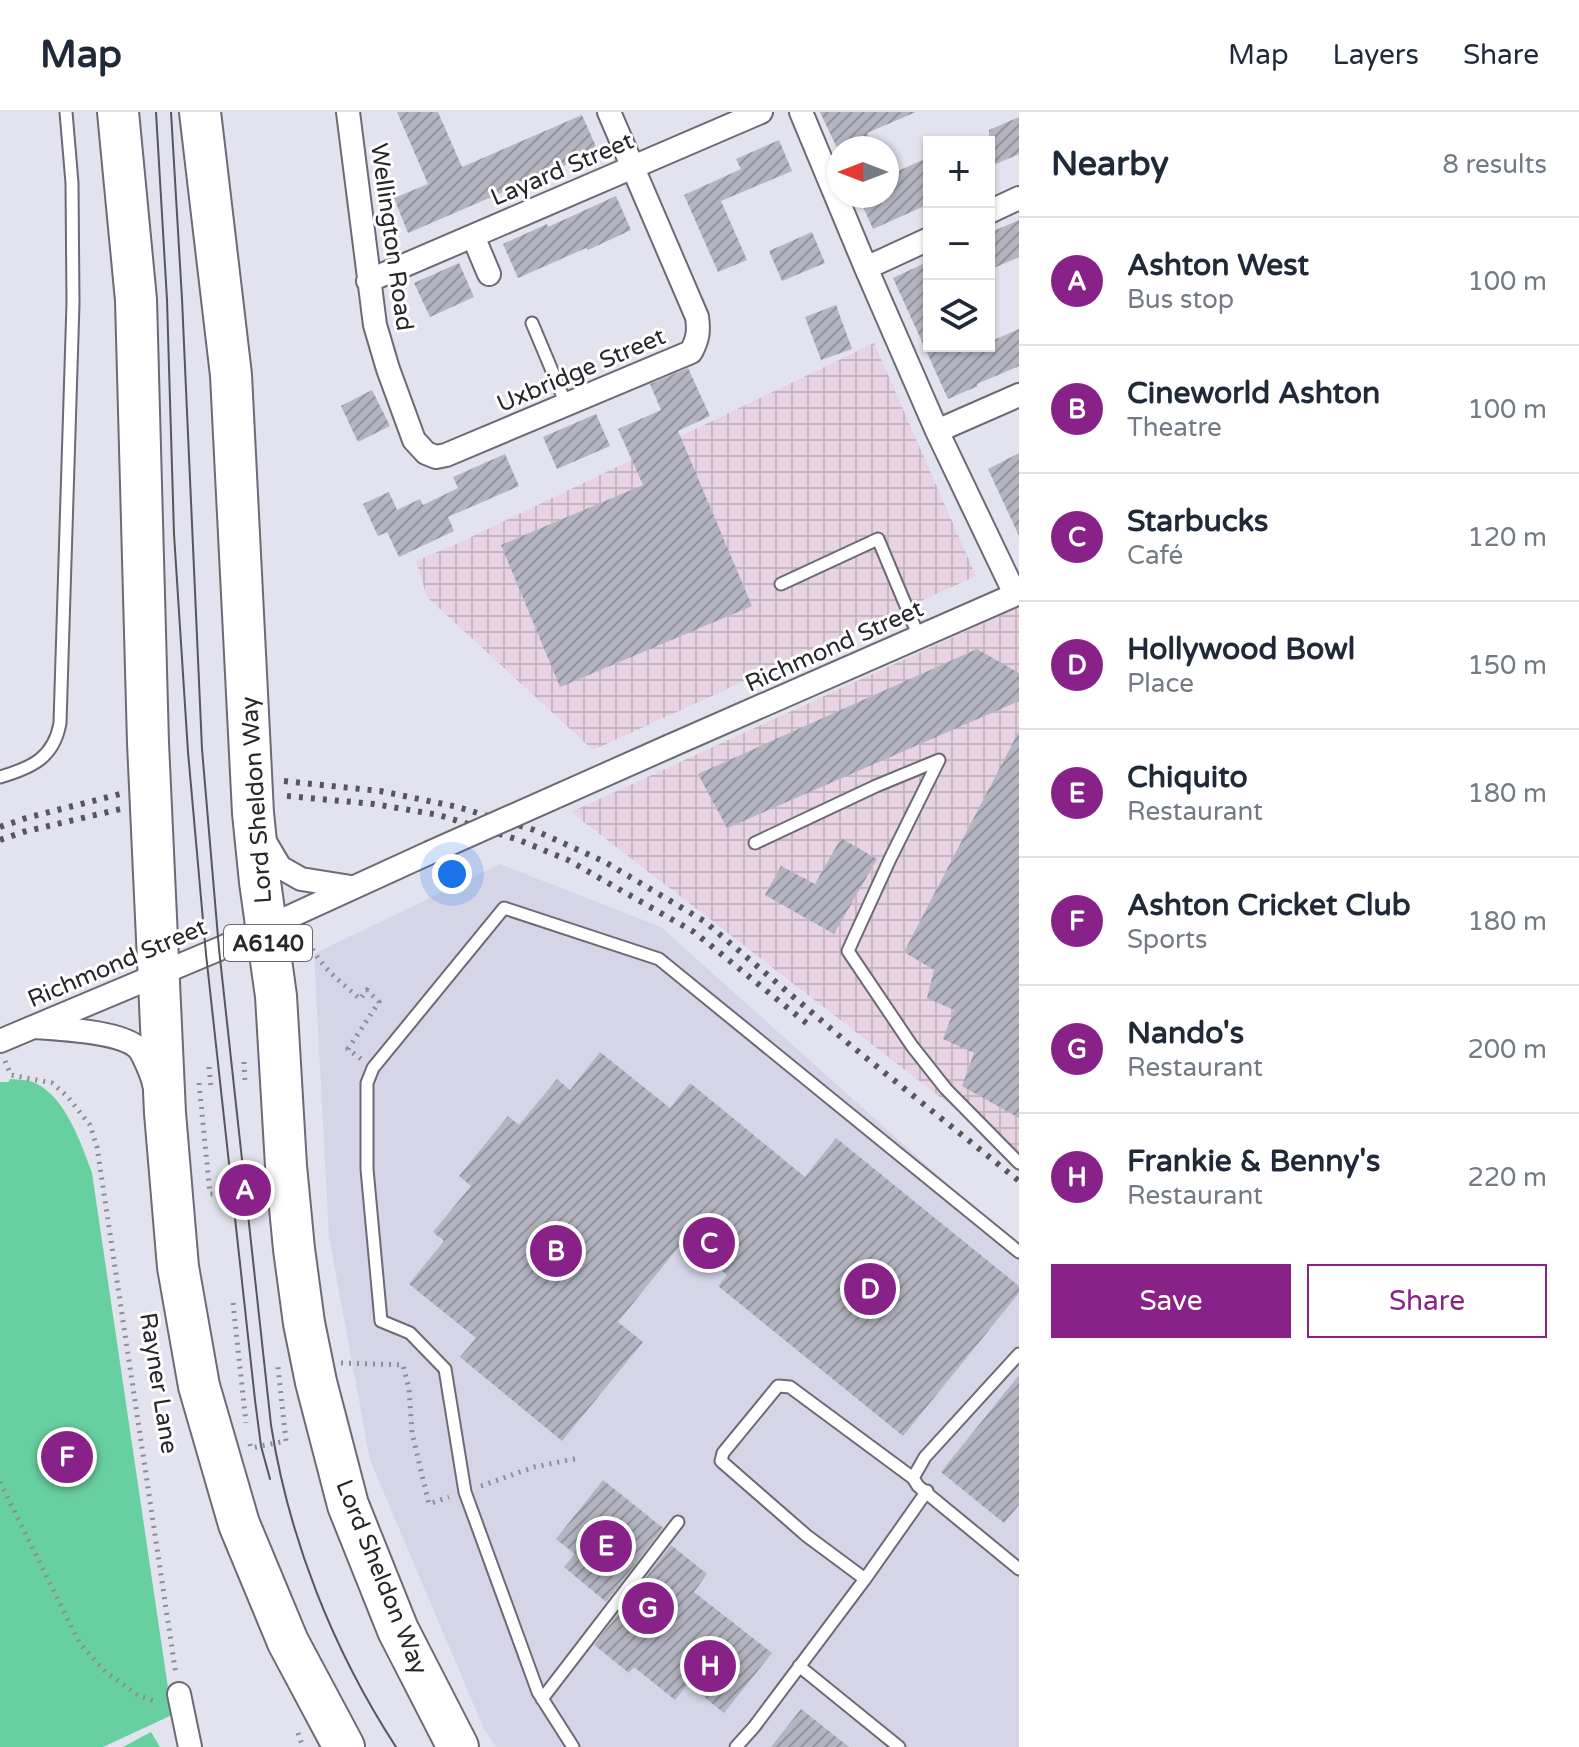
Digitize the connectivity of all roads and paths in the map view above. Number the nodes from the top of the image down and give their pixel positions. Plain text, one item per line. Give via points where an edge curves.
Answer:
1 (66, 112) edge
2 (118, 112) edge
3 (200, 112) edge
4 (348, 112) edge
5 (609, 112) edge
6 (761, 112) edge
7 (801, 112) edge
8 (633, 167) junction
9 (1019, 198) edge
10 (995, 209) edge
11 (473, 236) junction
12 (923, 242) edge
13 (866, 268) junction
14 (489, 274) dead end
15 (368, 281) junction
16 (532, 323) dead end
17 (388, 369) joint
18 (1019, 395) edge
19 (566, 404) junction
20 (937, 431) junction
21 (781, 584) dead end
22 (1015, 598) edge
23 (919, 637) junction
24 (0, 777) edge
25 (253, 813) junction
26 (755, 843) dead end
27 (352, 887) junction
28 (266, 927) junction
29 (309, 942) dead end
30 (159, 973) junction
31 (34, 1027) junction
32 (0, 1041) edge
33 (244, 1062) dead end
34 (209, 1067) dead end
35 (373, 1068) junction
36 (11, 1075) dead end
37 (199, 1083) dead end
38 (245, 1083) dead end
39 (211, 1087) dead end
40 (165, 1113) junction
41 (1019, 1163) edge
42 (216, 1194) dead end
43 (1019, 1252) edge
44 (233, 1303) dead end
45 (1019, 1354) edge
46 (286, 1441) dead end
47 (913, 1478) junction
48 (0, 1482) edge
49 (927, 1491) junction
50 (678, 1522) dead end
51 (1019, 1569) edge
52 (865, 1579) junction
53 (799, 1666) junction
54 (542, 1699) junction
55 (180, 1702) junction
56 (190, 1747) edge
57 (344, 1747) edge
58 (458, 1747) edge
59 (573, 1747) edge
60 (736, 1747) edge
61 (899, 1747) edge

1 - 24 lane via 73,303 60,723 47,755
2 - 30 highway via 136,300
3 - 25 highway, Lord Sheldon Way / A6140 via 231,375
4 - 15 street, Wellington Road
5 - 8 street, Uxbridge Street
6 - 8 street, Layard Street
7 - 13 street
8 - 11 street, Layard Street
8 - 19 street, Uxbridge Street via 697,317 697,341 691,352
9 - 10 street
11 - 14 street, Layard Street
11 - 15 street, Layard Street
12 - 13 street
13 - 20 street
15 - 17 street, Wellington Road
16 - 19 lane
17 - 19 street, Uxbridge Street via 414,440 436,457
18 - 20 street
20 - 22 street
21 - 23 lane via 878,539
22 - 23 street, Richmond Street
23 - 27 street, Richmond Street, bridge
25 - 27 street via 280,867 301,879
25 - 28 highway, Lord Sheldon Way / A6140
26 - 41 lane via 939,760 848,951 946,1089
27 - 28 street, Richmond Street
28 - 30 street, Richmond Street
28 - 58 highway, Lord Sheldon Way / A6140 via 294,1249 316,1382 348,1505 398,1630
29 - 35 path via 324,966 360,999 367,990 379,1002 348,1049
30 - 31 street, Richmond Street
30 - 40 highway
31 - 32 street, Richmond Street
31 - 40 street via 100,1033 138,1048
33 - 38 path
34 - 39 path
35 - 43 lane via 504,908 659,959
35 - 54 lane via 367,1083 367,1169 381,1321 410,1333 445,1369 465,1492
36 - 55 path, Rayner Lane via 52,1083 90,1125 97,1147
37 - 42 path via 210,1194
40 - 57 highway via 178,1267 199,1386 239,1524 288,1642
44 - 46 path via 251,1448
45 - 47 lane via 925,1457
47 - 49 lane
47 - 52 lane via 790,1387 778,1386 723,1453 721,1461 749,1487
48 - 55 path via 80,1644 139,1696
49 - 51 lane
49 - 52 lane
50 - 54 lane
52 - 53 lane
53 - 60 lane
53 - 61 lane
54 - 59 lane
55 - 56 street

